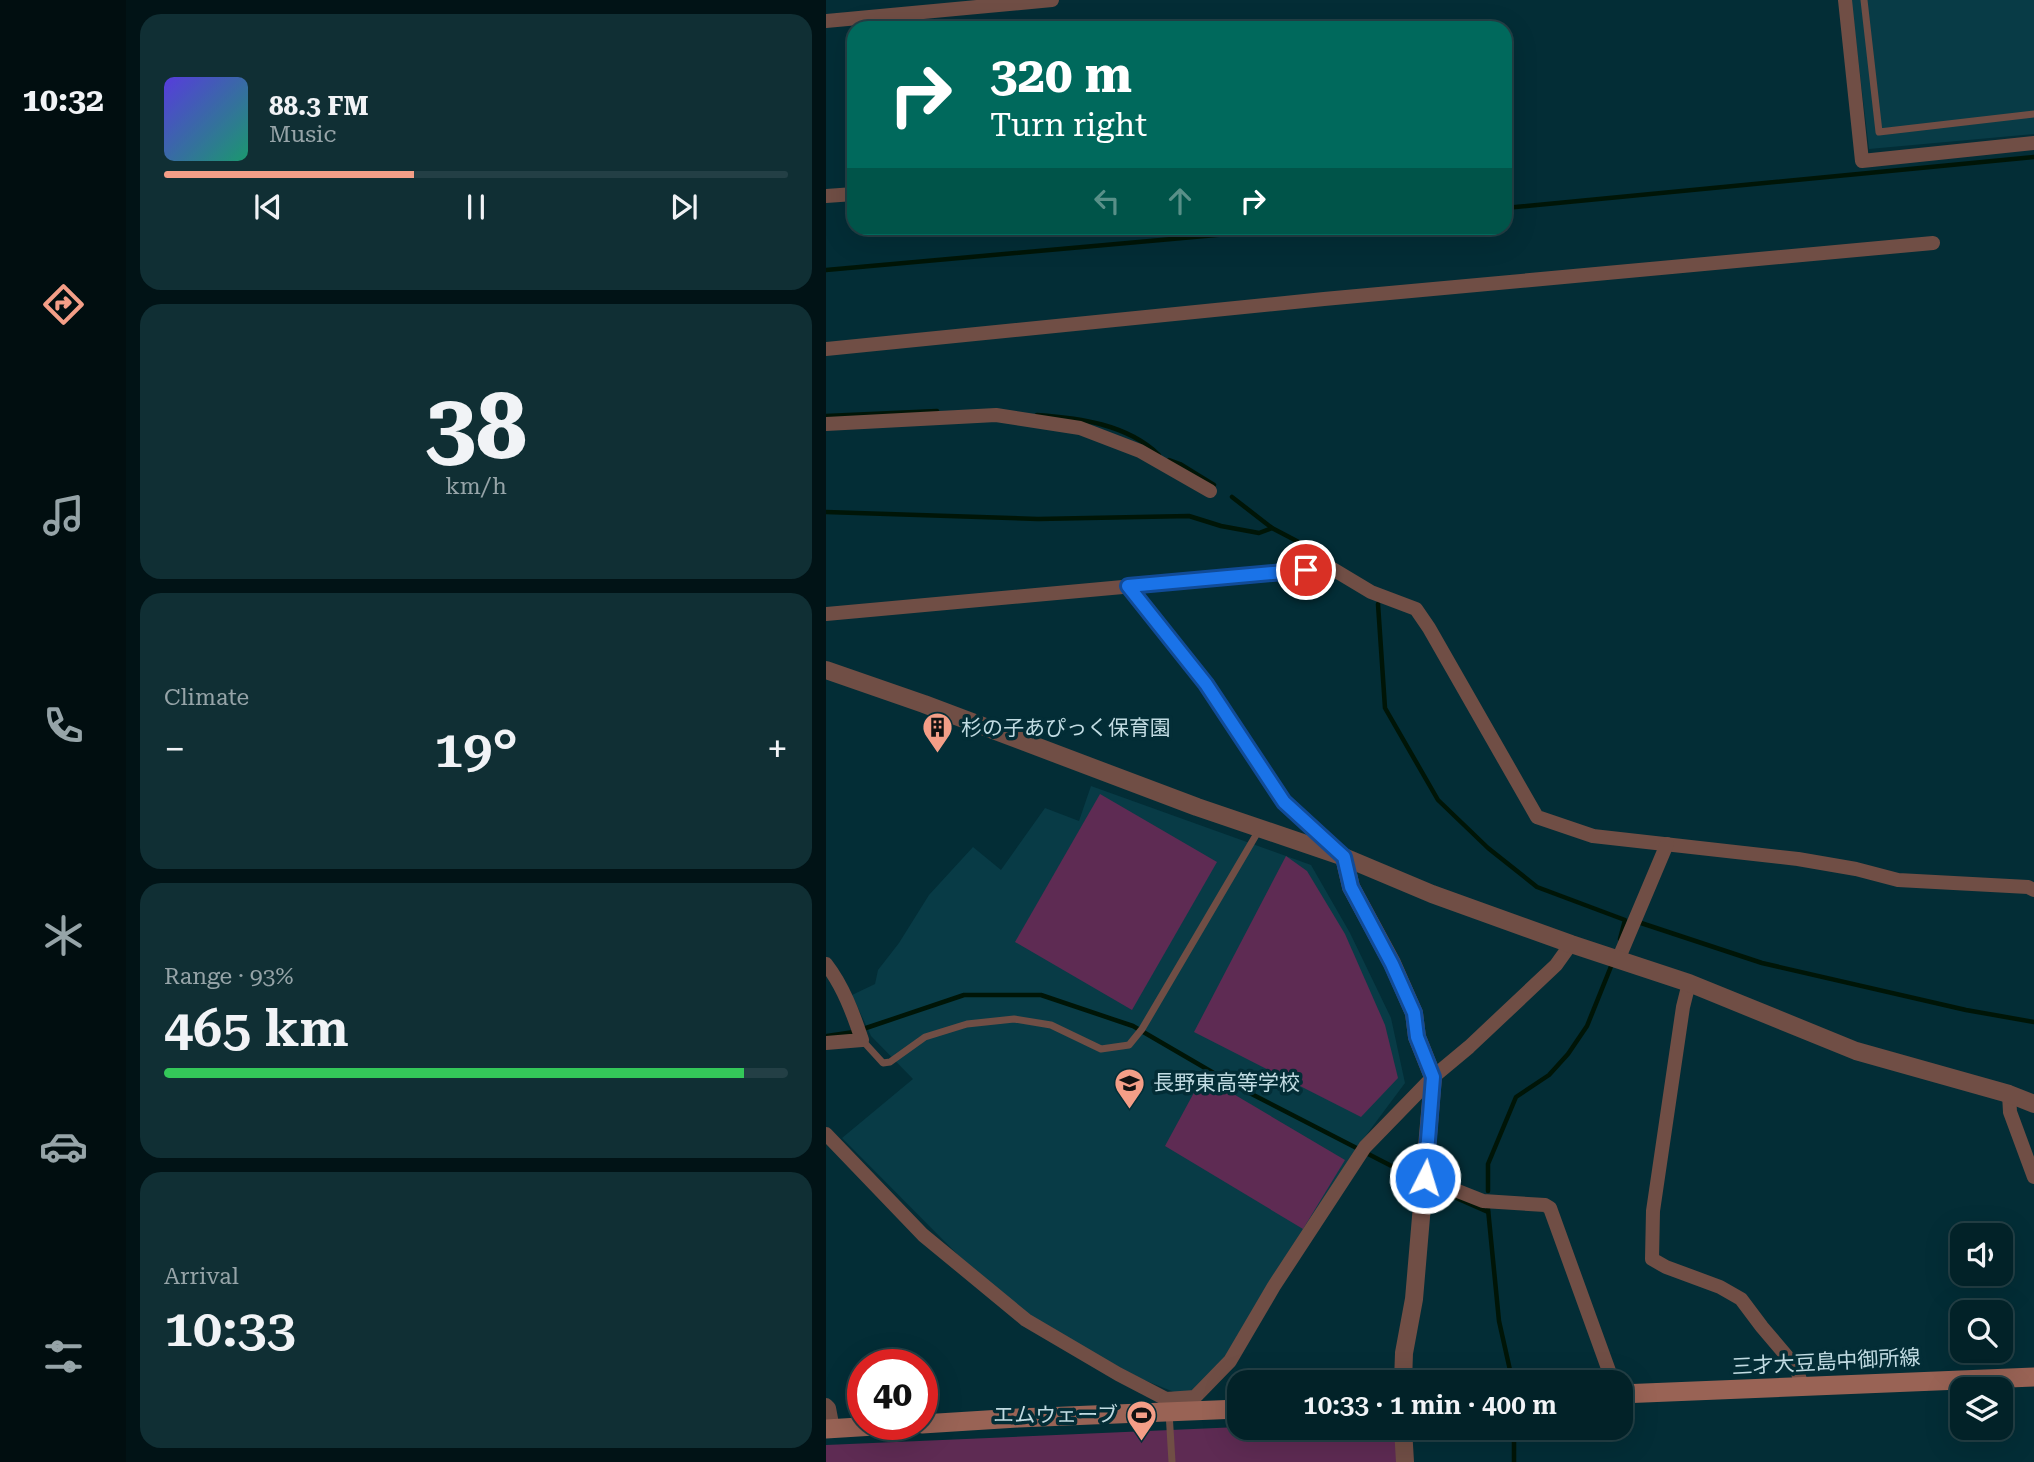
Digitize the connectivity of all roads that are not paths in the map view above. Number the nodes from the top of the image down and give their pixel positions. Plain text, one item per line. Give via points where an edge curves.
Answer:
1 (1052, 0) edge
2 (1845, 0) edge
3 (1864, 0) edge
4 (826, 21) edge
5 (2034, 114) edge
6 (2034, 143) edge
7 (847, 194) edge
8 (826, 196) edge
9 (1933, 243) dead end
10 (826, 349) edge
11 (826, 424) edge
12 (1210, 491) dead end
13 (1128, 586) junction
14 (826, 614) edge
15 (826, 670) edge
16 (1260, 829) junction
17 (1667, 844) junction
18 (1344, 857) junction
19 (2034, 890) edge
20 (1571, 944) junction
21 (1618, 960) junction
22 (826, 964) edge
23 (1689, 983) junction
24 (862, 1040) junction
25 (826, 1043) edge
26 (1433, 1077) junction
27 (2008, 1094) junction
28 (2034, 1104) edge
29 (826, 1134) edge
30 (2034, 1177) edge
31 (1425, 1178) junction
32 (1403, 1370) edge
33 (1609, 1370) edge
34 (2034, 1377) edge
35 (1802, 1386) junction
36 (1633, 1393) edge
37 (826, 1405) edge
38 (1168, 1406) junction
39 (1227, 1408) edge
40 (938, 1422) edge
41 (847, 1428) edge
42 (829, 1429) edge
43 (1404, 1440) edge
44 (1172, 1462) edge
45 (1405, 1462) edge

1 - 4 street
2 - 6 street via 1862,161
3 - 5 lane via 1879,132
7 - 8 street
9 - 10 street
11 - 12 street via 996,415 1080,428 1140,452
13 - 14 street
13 - 17 street via 1331,568 1371,592 1416,609 1537,817 1594,836
13 - 18 street via 1206,684 1284,802
15 - 16 street
16 - 18 street
16 - 24 lane via 1141,1032 1129,1045 1101,1049 1051,1026 1014,1019 967,1024 925,1037 883,1063
17 - 19 street via 1798,859 1898,880
17 - 21 street
18 - 20 street
18 - 26 street via 1351,887 1414,1013 1417,1037
20 - 21 street
20 - 26 street via 1556,965
21 - 23 street
22 - 24 street via 851,1008
23 - 27 street via 1856,1051
23 - 35 street via 1653,1211 1652,1259 1741,1298 1796,1367
24 - 25 street
26 - 31 street
26 - 38 street via 1363,1151 1230,1361 1195,1397
27 - 28 street
27 - 30 street
29 - 38 street via 923,1235 1026,1320
31 - 32 street
31 - 33 street via 1483,1201 1550,1208
34 - 35 main road, 三才大豆島中御所線
35 - 36 main road, 三才大豆島中御所線
37 - 42 street
38 - 39 main road
38 - 40 main road
38 - 44 lane
41 - 42 main road
43 - 45 street

